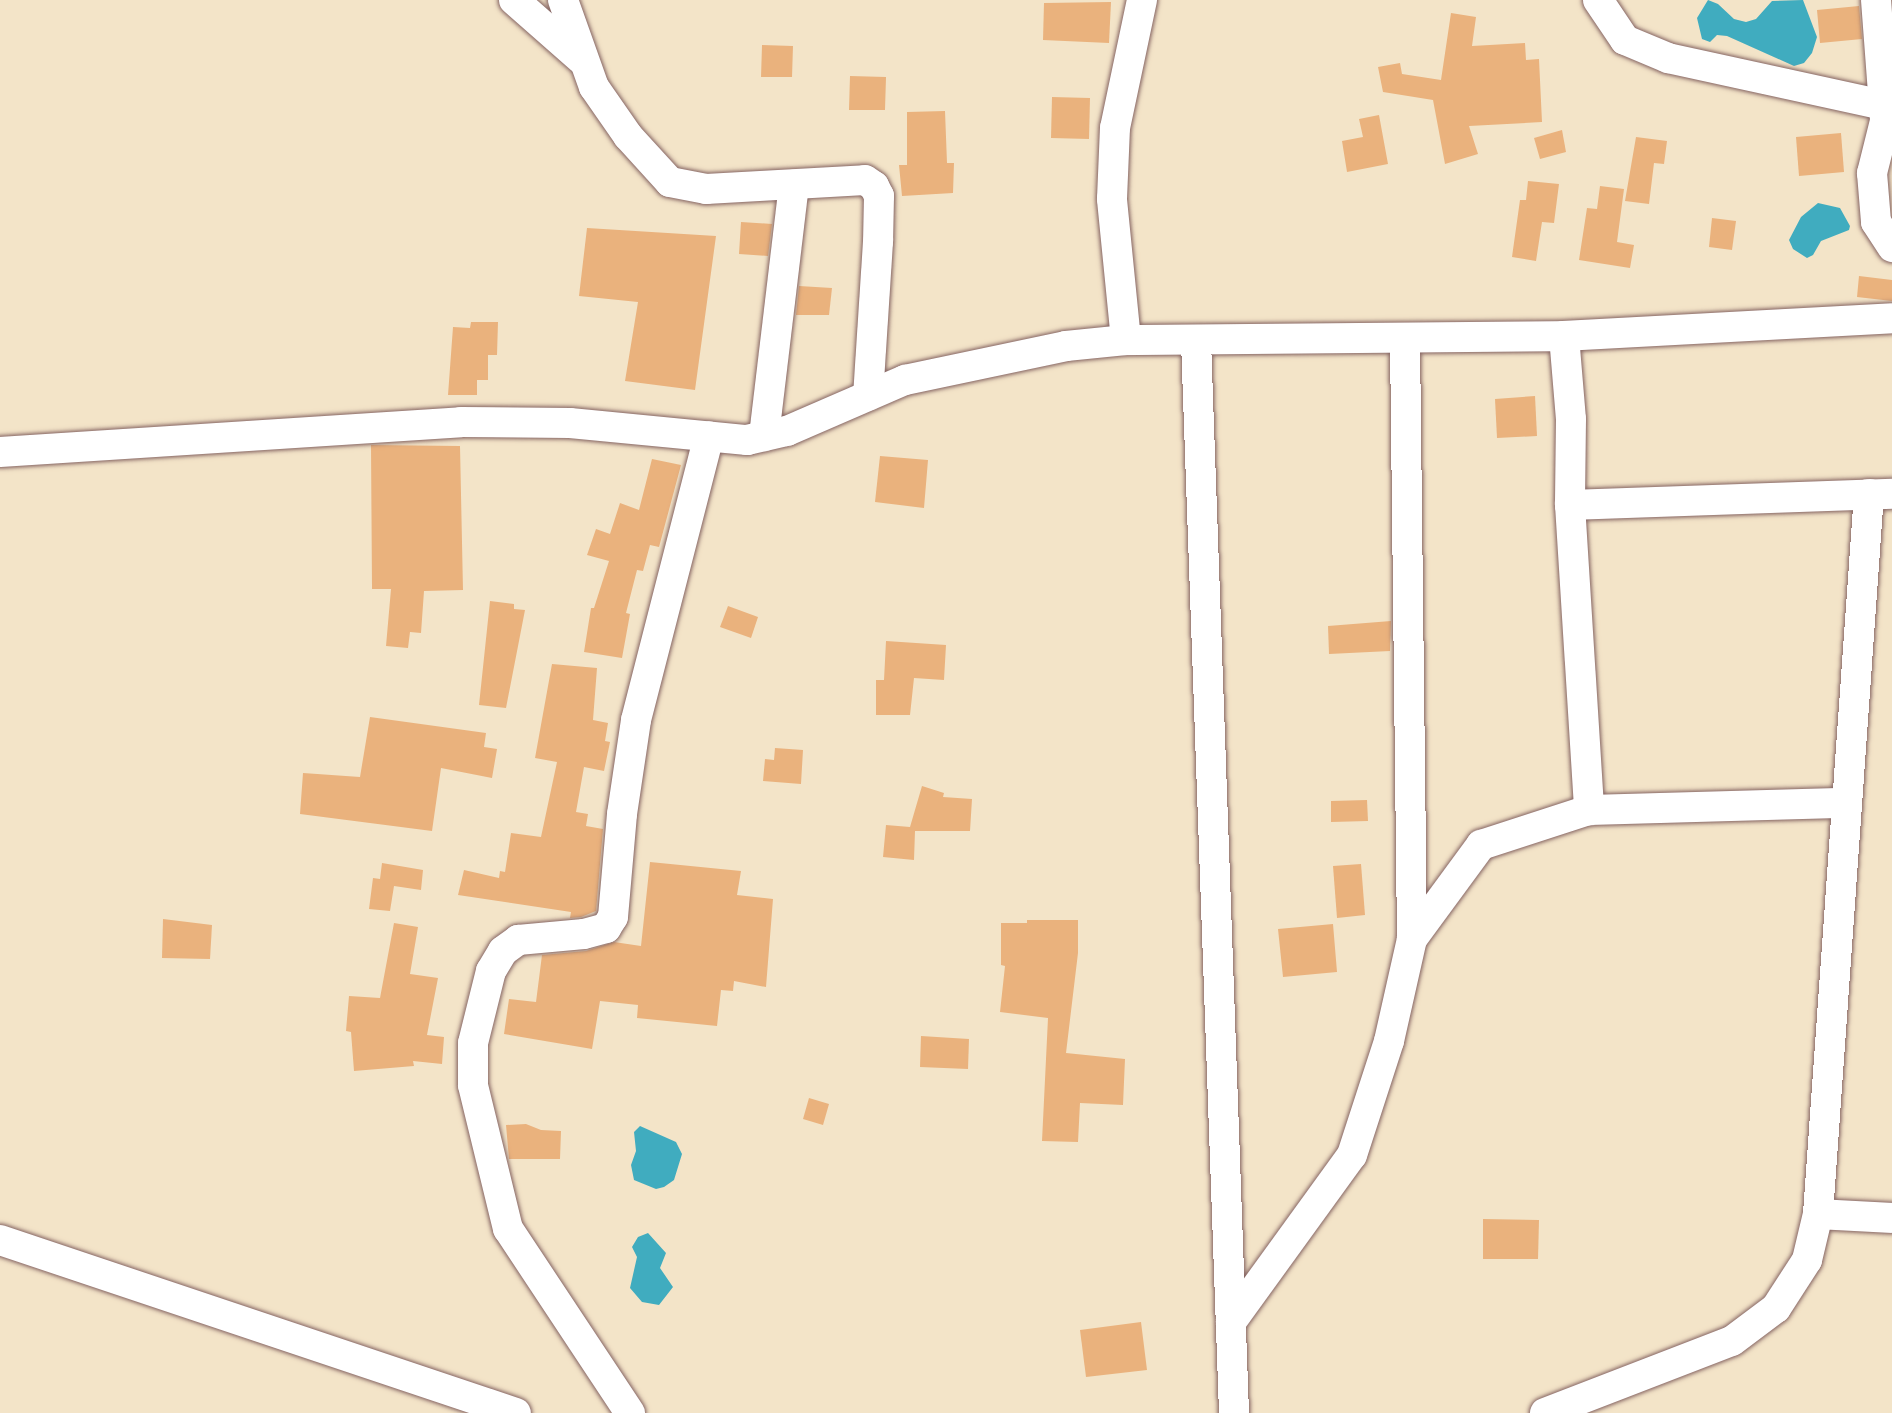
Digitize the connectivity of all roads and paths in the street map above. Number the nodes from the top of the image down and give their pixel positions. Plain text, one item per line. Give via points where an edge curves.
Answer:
1 (514, 0) edge
2 (563, 0) edge
3 (1142, 0) edge
4 (1598, 0) edge
5 (1876, 0) edge
6 (581, 60) junction
7 (1887, 115) edge
8 (794, 185) junction
9 (1892, 247) edge
10 (1892, 318) edge
11 (1564, 336) junction
12 (1126, 340) junction
13 (1405, 340) junction
14 (1196, 341) junction
15 (868, 396) junction
16 (709, 436) junction
17 (764, 436) junction
18 (0, 452) edge
19 (1880, 494) edge
20 (1570, 505) junction
21 (1847, 803) junction
22 (1589, 810) junction
23 (1412, 939) junction
24 (1818, 1214) junction
25 (1892, 1218) edge
26 (0, 1240) edge
27 (1231, 1322) junction
28 (516, 1413) edge
29 (630, 1413) edge
30 (1234, 1413) edge
31 (1545, 1413) edge

1 - 6 street
2 - 6 street
3 - 12 street via 1115,128 1112,199
4 - 7 street via 1625,40 1668,58
5 - 7 street
6 - 8 street via 594,87 628,136 670,182 706,189
7 - 9 street via 1872,173 1876,222
8 - 15 street via 865,180 879,196
8 - 17 street
10 - 11 street
11 - 13 street
11 - 20 street via 1571,419
12 - 14 street
12 - 15 street via 1066,346 905,380
13 - 14 street
13 - 23 street
14 - 27 street
15 - 17 street via 787,431
16 - 17 street via 747,440
16 - 18 street via 570,423 461,422
16 - 29 street via 636,720 622,814 613,917 606,928 518,940 503,951 491,971 473,1043 473,1085 508,1229
19 - 20 street
19 - 21 street
20 - 22 street
21 - 22 street
21 - 24 street
22 - 23 street via 1481,845
23 - 27 street via 1389,1041 1352,1155
24 - 25 street
24 - 31 street via 1807,1260 1776,1308 1732,1341
26 - 28 street
27 - 30 street

